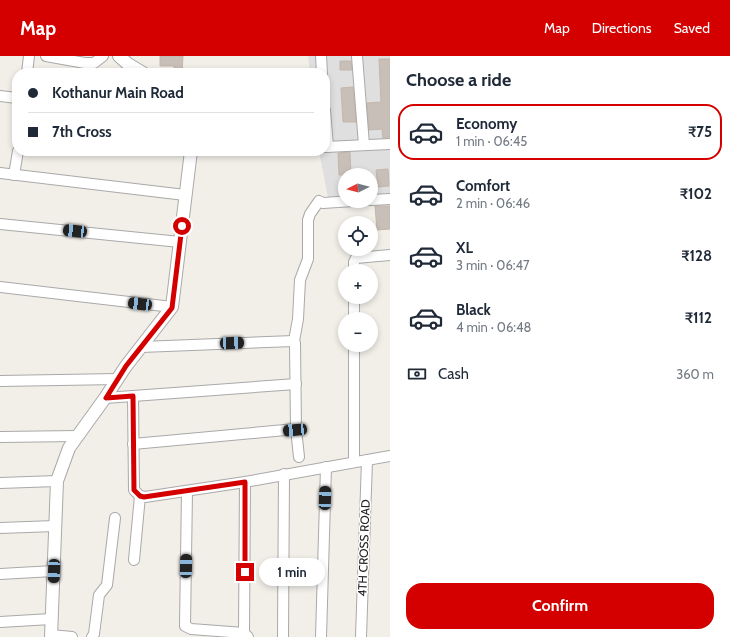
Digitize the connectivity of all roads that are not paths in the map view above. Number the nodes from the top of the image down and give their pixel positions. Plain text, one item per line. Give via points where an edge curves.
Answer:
1 (29, 56) edge
2 (46, 56) edge
3 (103, 56) edge
4 (119, 56) edge
5 (321, 56) edge
6 (357, 56) edge
7 (28, 68) edge
8 (135, 68) edge
9 (322, 68) edge
10 (0, 96) edge
11 (12, 97) edge
12 (390, 144) edge
13 (364, 145) junction
14 (330, 147) edge
15 (17, 156) edge
16 (190, 156) edge
17 (0, 173) edge
18 (14, 175) junction
19 (185, 195) junction
20 (390, 199) edge
21 (378, 200) edge
22 (338, 202) edge
23 (0, 224) edge
24 (180, 242) junction
25 (390, 255) edge
26 (354, 264) edge
27 (0, 287) edge
28 (172, 308) junction
29 (294, 342) junction
30 (141, 347) junction
31 (354, 352) edge
32 (118, 379) junction
33 (0, 381) edge
34 (296, 384) junction
35 (133, 396) junction
36 (106, 398) junction
37 (296, 429) junction
38 (78, 436) junction
39 (0, 437) edge
40 (133, 444) junction
41 (390, 456) edge
42 (299, 457) dead end
43 (367, 460) junction
44 (354, 462) junction
45 (326, 466) junction
46 (284, 474) junction
47 (57, 481) junction
48 (245, 482) junction
49 (0, 483) edge
50 (187, 491) junction
51 (140, 496) junction
52 (115, 518) dead end
53 (55, 526) junction
54 (0, 528) edge
55 (134, 560) dead end
56 (54, 571) junction
57 (0, 574) edge
58 (51, 619) junction
59 (0, 622) edge
60 (247, 635) edge
61 (51, 636) edge
62 (72, 637) edge
63 (92, 637) edge
64 (283, 637) edge
65 (321, 637) edge
66 (361, 637) edge

1 - 7 street
2 - 3 street via 94,63
4 - 8 street
5 - 9 street
6 - 13 street
10 - 11 street
12 - 13 street
13 - 14 street
15 - 18 street
16 - 19 street
17 - 18 street
18 - 19 street
19 - 24 street
20 - 21 street
22 - 29 street via 319,201 310,214 308,259 300,280
23 - 24 street
24 - 28 street
25 - 26 street via 356,258
27 - 28 street
28 - 30 street
29 - 30 street
29 - 34 street
30 - 32 street
31 - 44 street
32 - 33 street
32 - 36 street
34 - 35 street
34 - 37 street
35 - 36 street
35 - 40 street
36 - 38 street
37 - 40 street
37 - 42 street
38 - 39 street
38 - 47 street via 69,448
40 - 51 street via 134,490
41 - 43 street
43 - 44 street
43 - 66 street, 4TH CROSS ROAD
44 - 45 street
45 - 46 street
45 - 65 street
46 - 48 street
46 - 64 street
47 - 49 street
47 - 53 street
48 - 50 street
48 - 60 street
50 - 51 street
50 - 60 street via 185,626 191,629
51 - 55 street
52 - 63 street via 108,585 99,596
53 - 54 street
53 - 56 street
56 - 57 street
56 - 58 street
58 - 59 street
58 - 61 street
61 - 62 street

